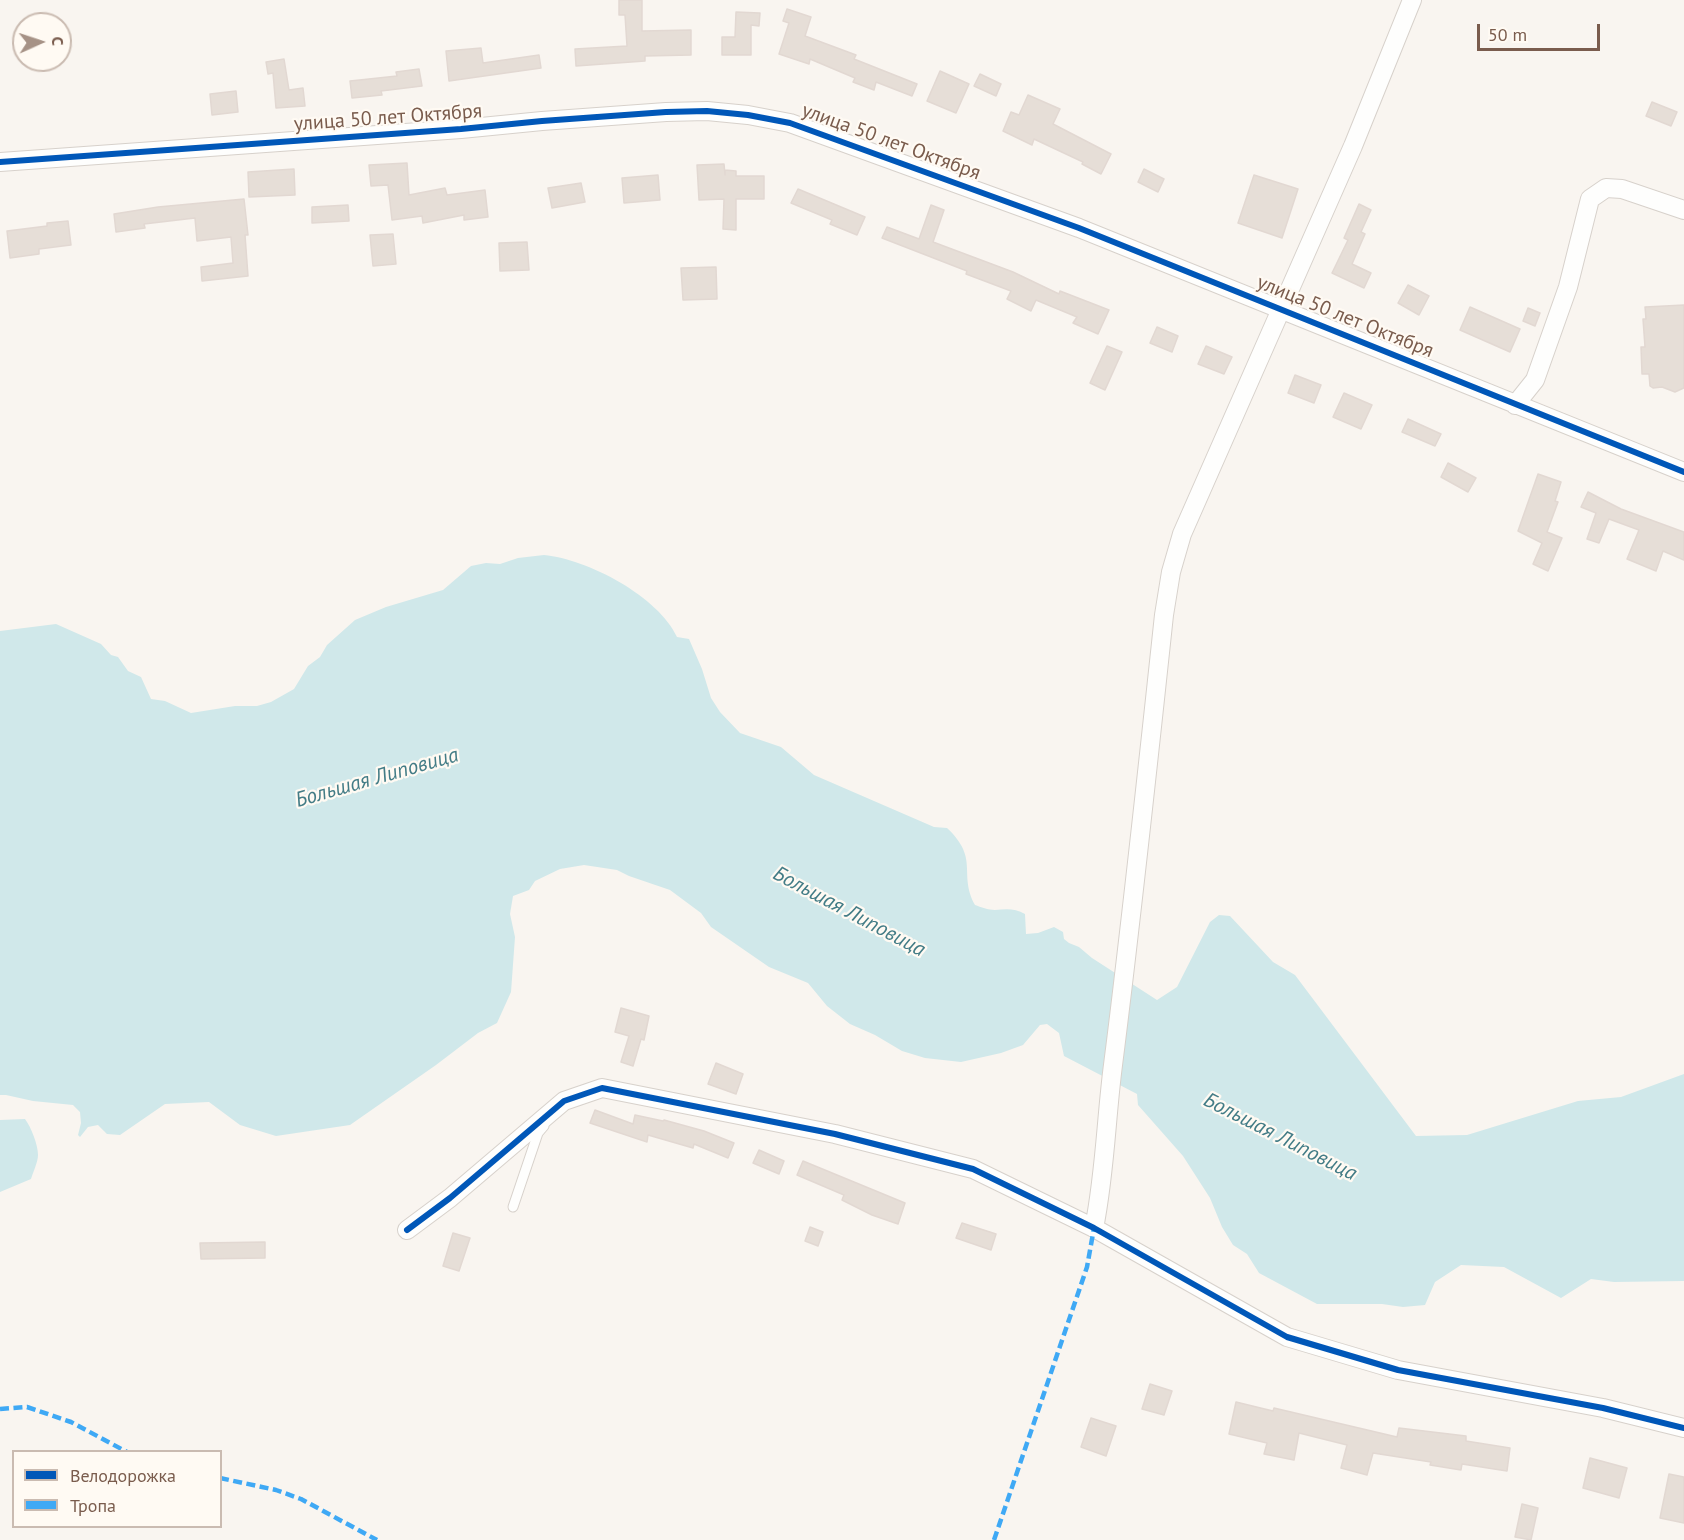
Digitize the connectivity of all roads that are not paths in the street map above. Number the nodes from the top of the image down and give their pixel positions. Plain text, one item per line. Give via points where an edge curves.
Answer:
1 (1412, 0) edge
2 (0, 162) edge
3 (1684, 210) edge
4 (1280, 308) junction
5 (1515, 405) junction
6 (1684, 472) edge
7 (564, 1101) junction
8 (513, 1207) dead end
9 (1094, 1227) junction
10 (407, 1230) dead end
11 (1684, 1428) edge

1 - 4 street via 1353,146
2 - 4 street, улица 50 лет Октября via 625,114 708,111 748,115 790,123 905,164
3 - 5 street via 1622,189 1606,188 1590,199 1568,287 1535,380
4 - 5 street, улица 50 лет Октября
4 - 9 street via 1182,534 1172,572
5 - 6 street, улица 50 лет Октября
7 - 8 lane via 538,1133
7 - 9 street via 602,1088 835,1134 973,1168
7 - 10 street
9 - 11 street via 1287,1337 1398,1370 1603,1408

